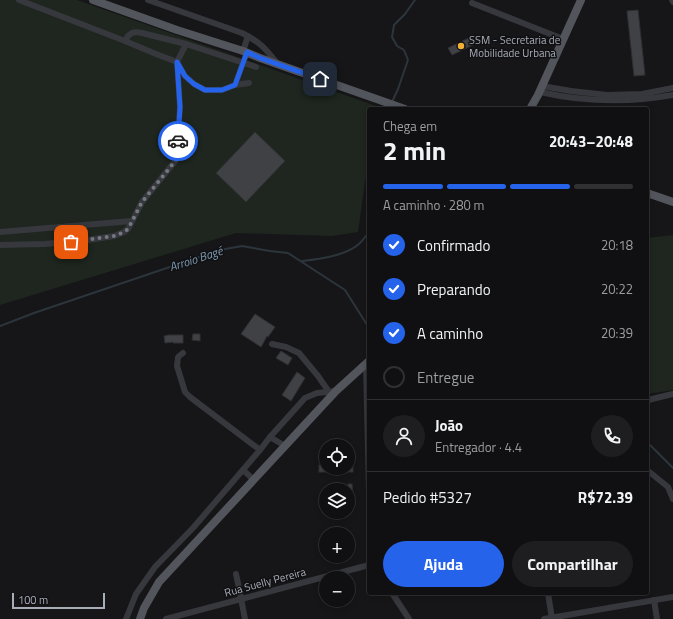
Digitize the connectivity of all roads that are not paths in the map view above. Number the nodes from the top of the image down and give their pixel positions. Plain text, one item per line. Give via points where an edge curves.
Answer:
1 (19, 0) edge
2 (93, 0) edge
3 (148, 0) edge
4 (581, 0) edge
5 (472, 3) dead end
6 (248, 36) junction
7 (563, 39) junction
8 (125, 40) junction
9 (186, 44) junction
10 (245, 51) junction
11 (177, 62) junction
12 (244, 63) junction
13 (278, 64) junction
14 (256, 67) dead end
15 (249, 83) dead end
16 (235, 85) junction
17 (673, 88) edge
18 (540, 91) junction
19 (673, 95) edge
20 (642, 97) junction
21 (401, 107) edge
22 (531, 107) edge
23 (536, 107) edge
24 (649, 194) edge
25 (673, 202) edge
26 (132, 221) junction
27 (0, 232) edge
28 (0, 245) edge
29 (272, 344) dead end
30 (183, 353) dead end
31 (367, 363) edge
32 (332, 391) junction
33 (673, 394) edge
34 (649, 400) edge
35 (270, 438) junction
36 (285, 446) junction
37 (260, 450) junction
38 (243, 470) junction
39 (649, 472) edge
40 (254, 480) junction
41 (673, 499) edge
42 (213, 504) junction
43 (222, 514) junction
44 (179, 542) junction
45 (188, 550) junction
46 (367, 566) edge
47 (236, 574) dead end
48 (393, 595) edge
49 (548, 595) edge
50 (673, 597) edge
51 (241, 598) junction
52 (654, 600) junction
53 (552, 618) edge
54 (126, 619) edge
55 (140, 619) edge
56 (166, 619) edge
57 (245, 619) edge
58 (409, 619) edge
59 (544, 619) edge
60 (656, 619) edge

1 - 8 street
2 - 10 main road
3 - 6 street
4 - 7 main road
5 - 7 street
6 - 10 street
6 - 13 street via 264,47
7 - 18 main road
8 - 9 street via 128,35 137,32
8 - 11 street
9 - 11 street
9 - 12 street
10 - 12 street
10 - 13 main road
11 - 16 street via 185,76 205,90 222,90
11 - 26 street via 180,107 176,160 142,202
12 - 14 street
12 - 16 street
13 - 21 main road
15 - 16 street
17 - 20 street
18 - 20 street
18 - 22 main road
18 - 23 main road
19 - 20 street
24 - 25 main road
26 - 27 street
26 - 28 street via 128,229 114,236 54,244
29 - 32 street via 299,353
30 - 37 street via 178,357 177,366 185,392
31 - 32 main road
32 - 35 street via 305,398
32 - 36 main road
33 - 34 street
35 - 36 street
35 - 37 street
36 - 40 main road
37 - 38 street
38 - 40 street
38 - 42 street
39 - 41 street via 668,487
40 - 43 main road
42 - 43 street
42 - 44 street
43 - 45 main road
44 - 45 street
44 - 54 street via 155,567 136,594
45 - 55 main road via 159,582
46 - 51 street, Rua Suelly Pereira
47 - 51 street
48 - 58 street
49 - 53 street
50 - 52 street
51 - 56 street, Rua Suelly Pereira
51 - 57 street
52 - 53 street
52 - 60 street
53 - 59 street

